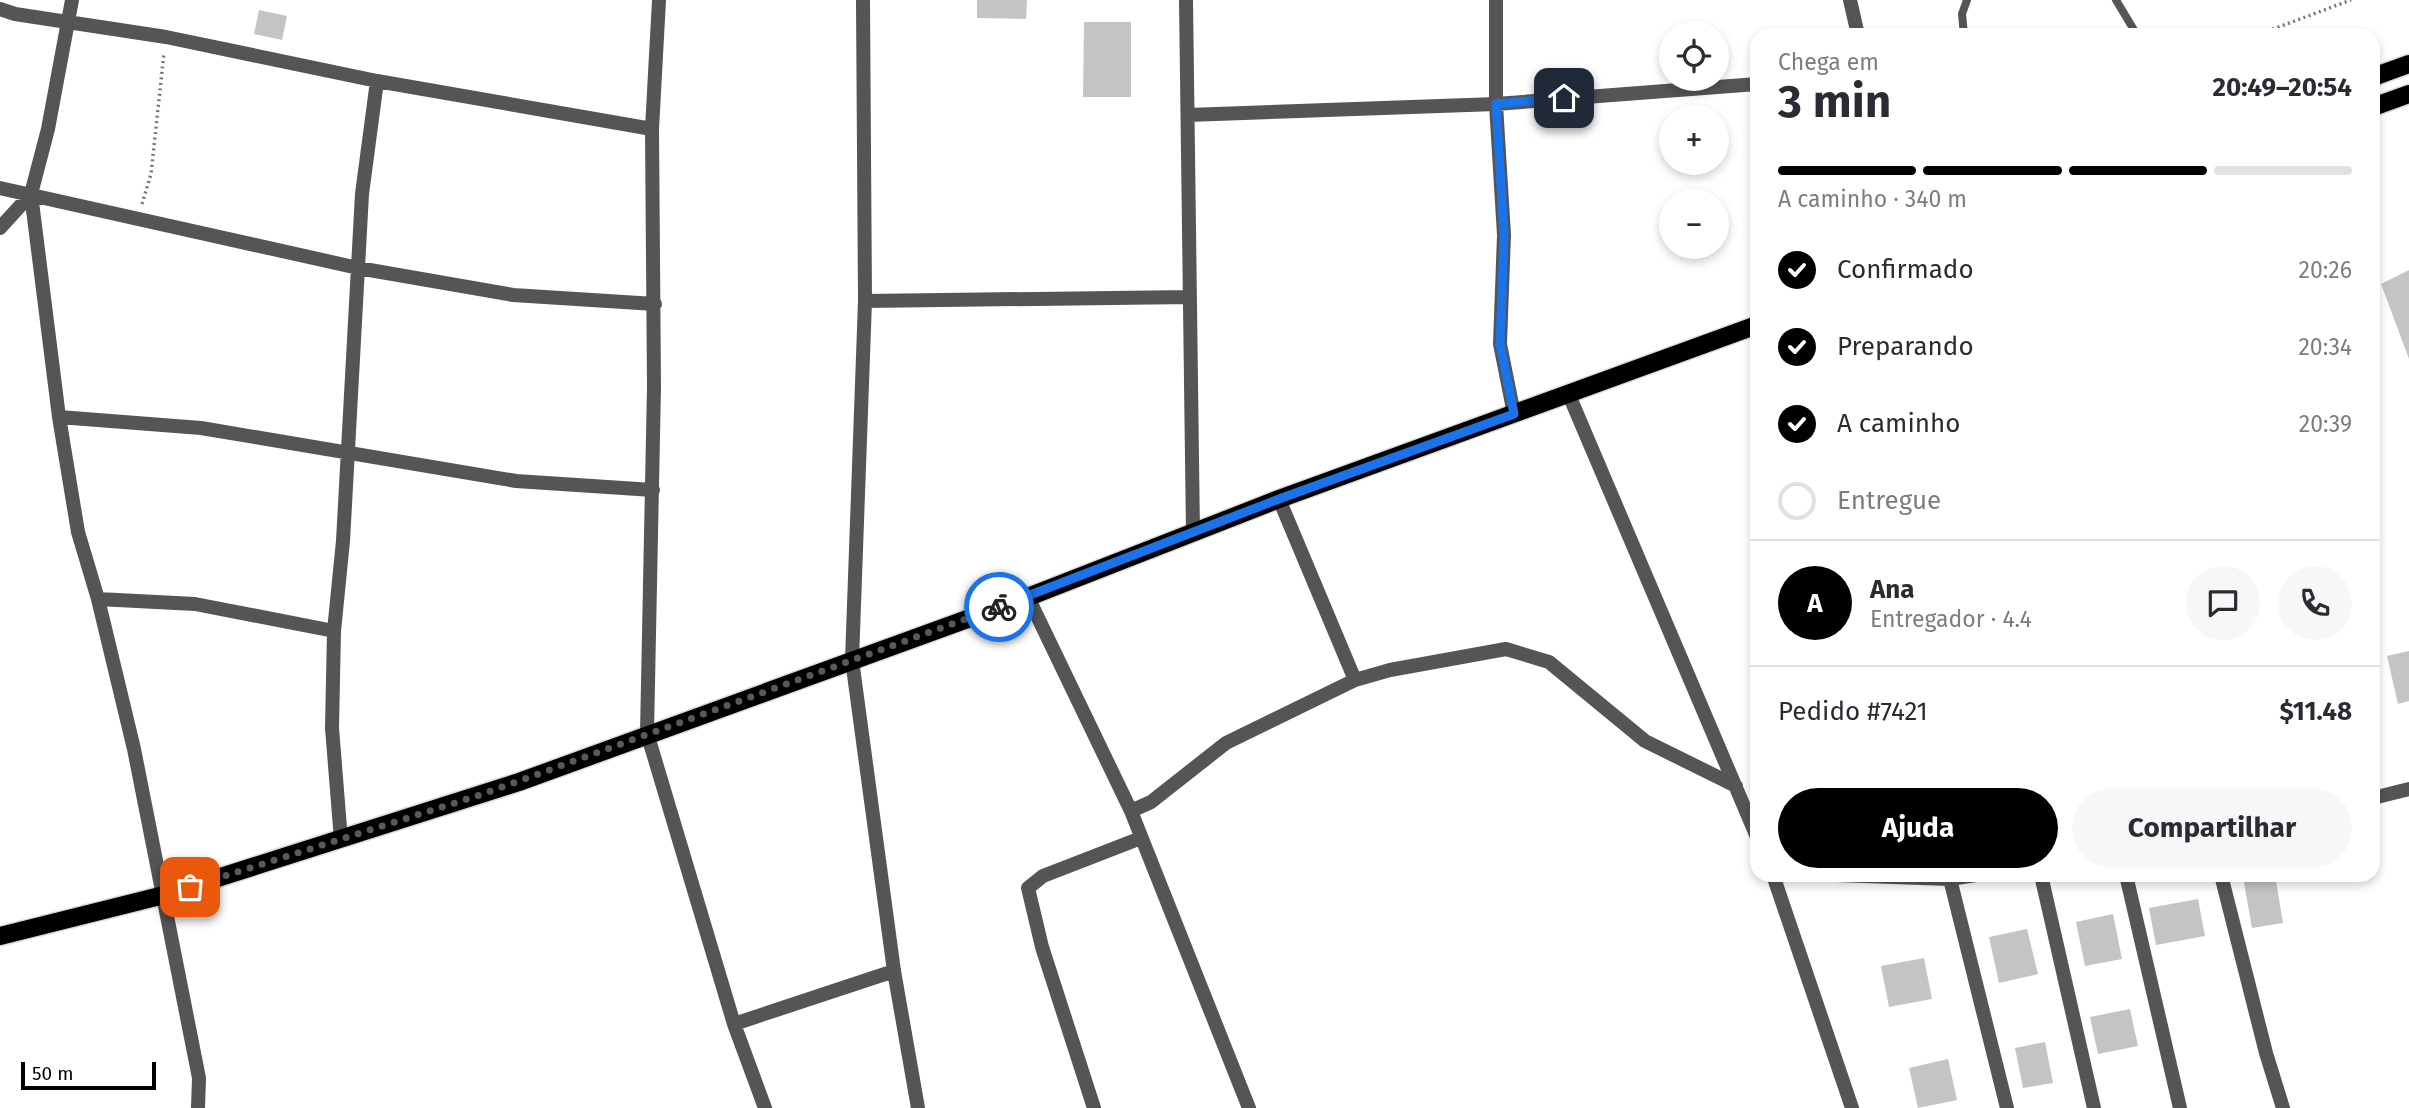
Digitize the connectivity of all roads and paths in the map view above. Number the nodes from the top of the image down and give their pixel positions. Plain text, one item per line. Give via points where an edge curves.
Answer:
1 (72, 0) edge
2 (659, 0) edge
3 (863, 0) edge
4 (1186, 0) edge
5 (1496, 0) edge
6 (1850, 0) edge
7 (1967, 0) edge
8 (2116, 0) edge
9 (2351, 0) edge
10 (0, 9) edge
11 (70, 22) junction
12 (1856, 28) edge
13 (1964, 28) edge
14 (2133, 28) edge
15 (2276, 28) edge
16 (166, 37) junction
17 (2409, 64) edge
18 (2380, 74) edge
19 (377, 81) junction
20 (1750, 85) edge
21 (2409, 94) edge
22 (1496, 104) junction
23 (2380, 104) edge
24 (1188, 115) junction
25 (652, 129) junction
26 (0, 188) edge
27 (31, 194) junction
28 (136, 219) junction
29 (0, 228) edge
30 (358, 268) junction
31 (1190, 297) junction
32 (865, 301) junction
33 (654, 304) junction
34 (1750, 328) edge
35 (1569, 395) junction
36 (1514, 414) junction
37 (59, 417) junction
38 (348, 451) junction
39 (653, 490) junction
40 (1279, 499) junction
41 (1193, 534) junction
42 (1028, 597) junction
43 (98, 599) junction
44 (334, 631) junction
45 (852, 660) junction
46 (1355, 680) junction
47 (647, 733) junction
48 (1736, 786) junction
49 (2409, 789) edge
50 (2380, 796) edge
51 (1131, 811) junction
52 (1750, 819) edge
53 (1141, 838) junction
54 (341, 840) junction
55 (1775, 882) edge
56 (1951, 882) edge
57 (2043, 882) edge
58 (2128, 882) edge
59 (2223, 882) edge
60 (164, 895) junction
61 (0, 936) edge
62 (894, 971) junction
63 (734, 1024) junction
64 (198, 1108) edge
65 (765, 1108) edge
66 (918, 1108) edge
67 (1094, 1108) edge
68 (1248, 1108) edge
69 (1852, 1108) edge
70 (2007, 1108) edge
71 (2094, 1108) edge
72 (2180, 1108) edge
73 (2283, 1108) edge

1 - 11 street
2 - 25 street
3 - 32 street
4 - 24 street
5 - 22 street
6 - 12 street
7 - 13 lane via 1962,13
8 - 14 lane
9 - 15 path
10 - 11 street
11 - 16 street
11 - 27 street
16 - 19 street
16 - 28 path via 151,174
17 - 18 main road
19 - 25 street
19 - 30 street via 362,194
20 - 22 street
21 - 23 main road
22 - 24 street
22 - 36 street via 1504,235 1500,344
24 - 31 street
25 - 33 street
26 - 27 street
27 - 28 street
27 - 29 street
27 - 37 street
28 - 30 street
30 - 33 street via 513,295
30 - 38 street
31 - 32 street
31 - 41 street
32 - 45 street
33 - 39 street
34 - 35 main road
35 - 36 main road
35 - 48 street
36 - 40 main road
37 - 38 street via 201,428
37 - 43 street via 78,532
38 - 39 street via 516,481
38 - 44 street
39 - 47 street
40 - 41 main road
40 - 46 street
41 - 42 main road
42 - 45 main road
42 - 51 street
43 - 44 street via 194,604
43 - 60 street
44 - 54 street via 332,728
45 - 47 main road
45 - 62 street
46 - 48 street via 1506,649 1549,662 1646,741
46 - 51 street via 1226,743 1151,802
47 - 54 main road via 519,782
47 - 63 street
48 - 52 street
49 - 50 street
51 - 53 street
53 - 67 street via 1043,876 1028,888 1042,947
53 - 68 street
54 - 60 main road
55 - 69 street
56 - 70 street
57 - 71 street
58 - 72 street
59 - 73 street
60 - 61 main road
60 - 64 street via 200,1078
62 - 63 street
62 - 66 street
63 - 65 street

